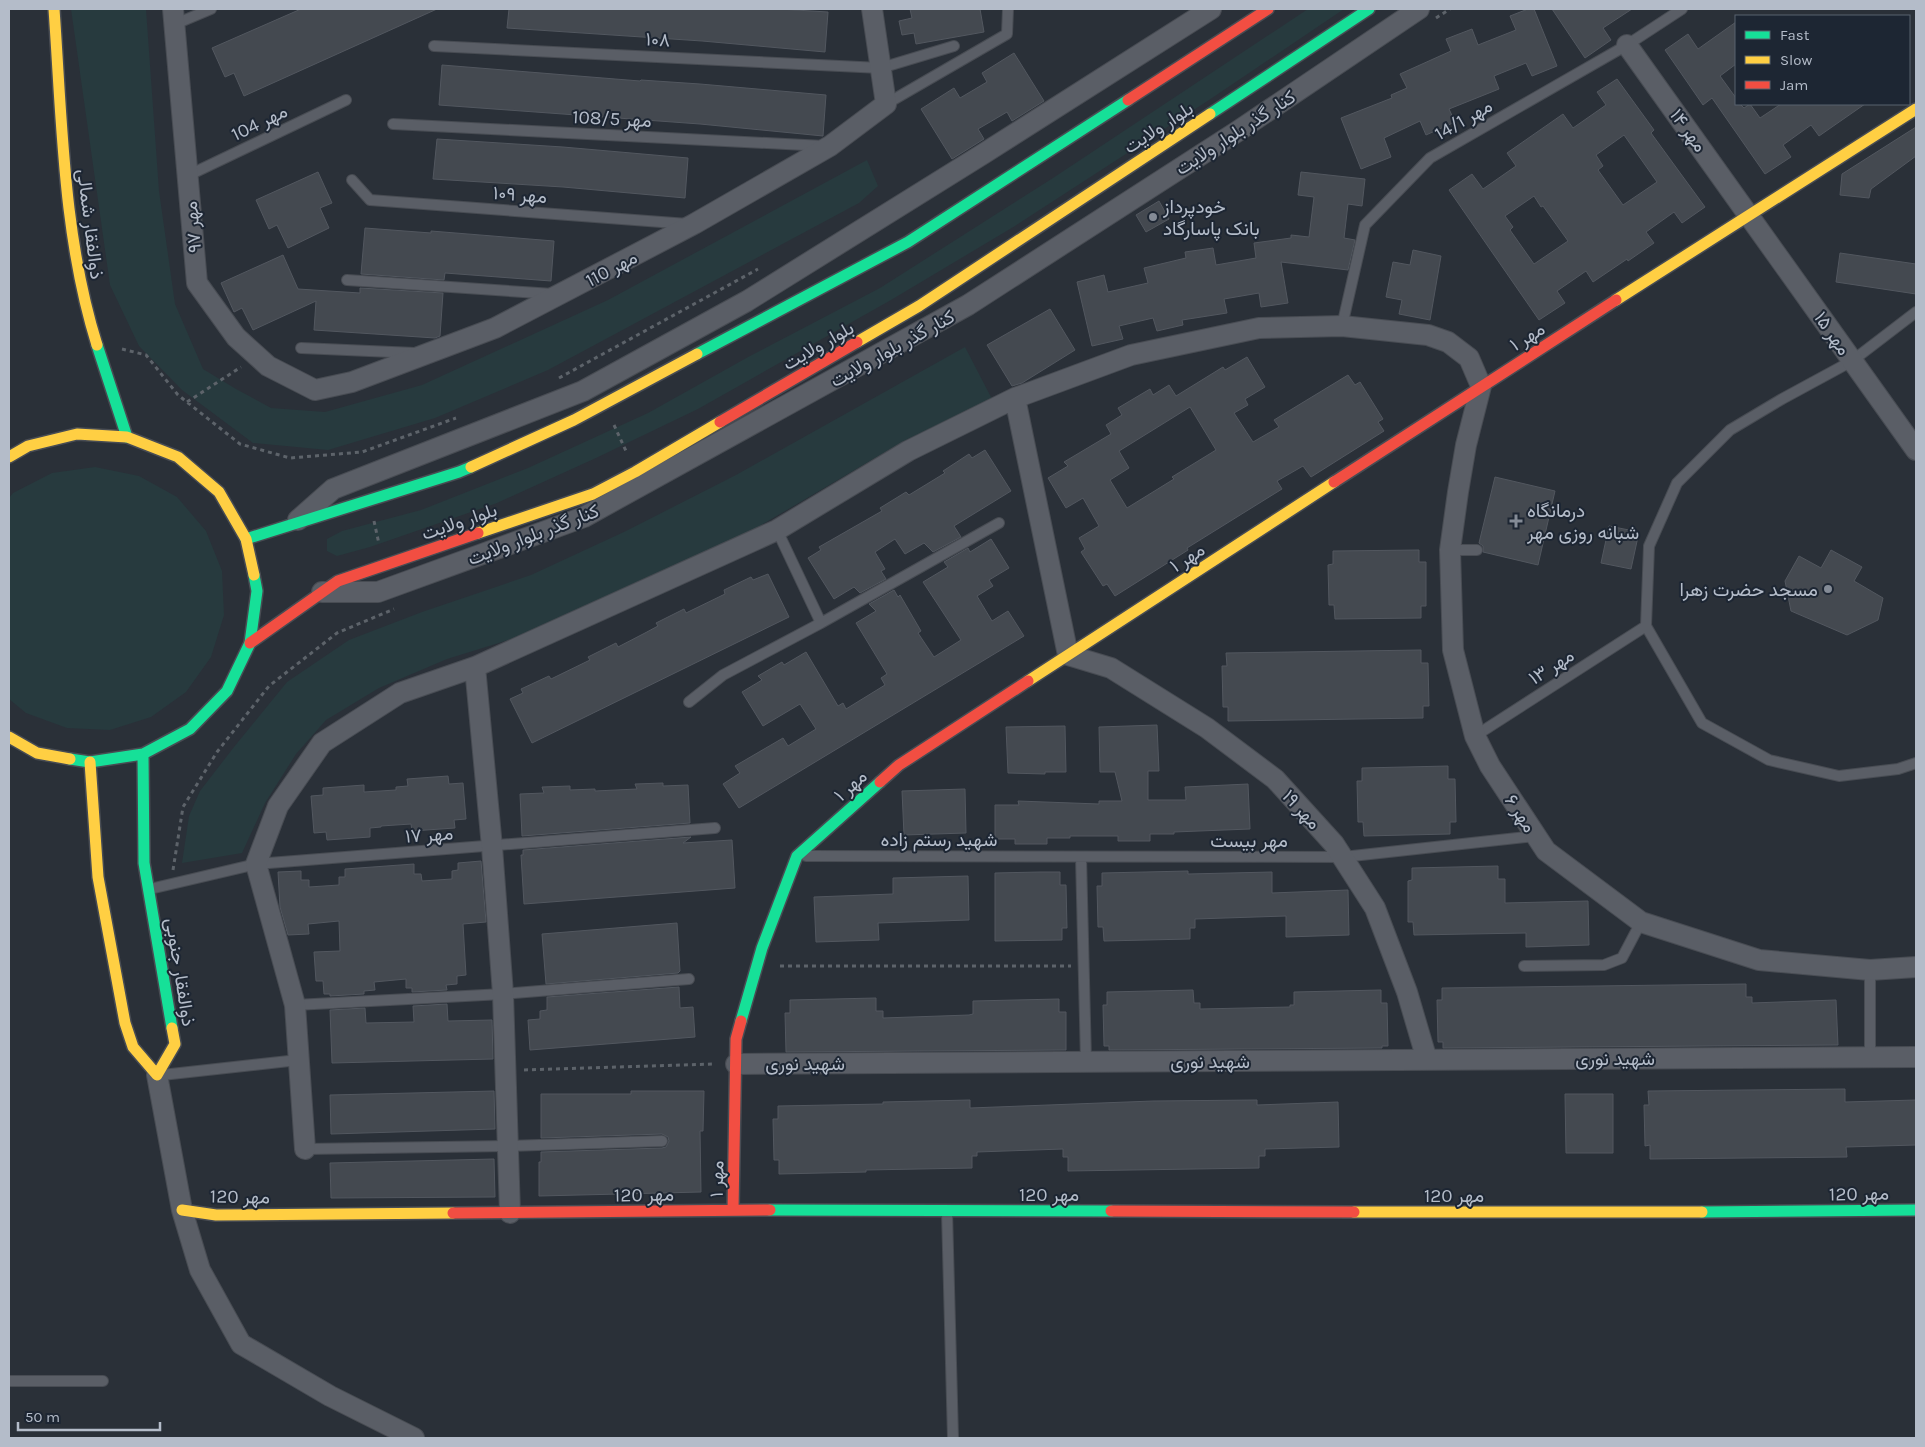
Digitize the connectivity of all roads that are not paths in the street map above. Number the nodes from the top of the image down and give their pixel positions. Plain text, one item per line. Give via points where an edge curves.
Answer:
1 (54, 9) edge
2 (211, 9) edge
3 (872, 9) edge
4 (1008, 9) edge
5 (1211, 9) edge
6 (1268, 9) edge
7 (1369, 9) edge
8 (1419, 9) edge
9 (1682, 9) edge
10 (173, 17) edge
11 (1627, 45) junction
12 (434, 46) dead end
13 (954, 46) dead end
14 (881, 68) junction
15 (346, 100) dead end
16 (886, 104) junction
17 (1916, 108) edge
18 (393, 124) dead end
19 (830, 146) junction
20 (187, 176) junction
21 (352, 180) dead end
22 (1750, 216) junction
23 (694, 224) junction
24 (347, 280) dead end
25 (561, 294) junction
26 (1916, 312) edge
27 (1342, 326) junction
28 (301, 348) dead end
29 (428, 354) junction
30 (1852, 361) junction
31 (1481, 386) junction
32 (315, 390) joint
33 (1016, 398) junction
34 (128, 437) junction
35 (1916, 450) edge
36 (9, 457) edge
37 (999, 523) dead end
38 (294, 524) junction
39 (777, 530) junction
40 (246, 539) junction
41 (1450, 550) junction
42 (1477, 550) dead end
43 (322, 592) junction
44 (820, 623) junction
45 (1646, 626) junction
46 (250, 643) junction
47 (1068, 655) junction
48 (475, 667) junction
49 (689, 702) dead end
50 (1476, 736) junction
51 (9, 737) edge
52 (143, 754) junction
53 (90, 762) junction
54 (1916, 763) edge
55 (714, 828) dead end
56 (1535, 836) junction
57 (492, 847) junction
58 (797, 856) junction
59 (1081, 857) junction
60 (1343, 857) junction
61 (256, 864) junction
62 (150, 890) junction
63 (1641, 922) junction
64 (1524, 966) dead end
65 (1916, 967) edge
66 (1870, 970) junction
67 (689, 979) dead end
68 (503, 994) junction
69 (295, 1005) junction
70 (1870, 1057) junction
71 (1916, 1057) edge
72 (298, 1060) junction
73 (1427, 1060) junction
74 (1086, 1061) junction
75 (736, 1064) junction
76 (156, 1075) junction
77 (662, 1141) dead end
78 (507, 1146) junction
79 (305, 1149) joint
80 (182, 1210) junction
81 (733, 1210) junction
82 (1916, 1210) edge
83 (947, 1211) junction
84 (510, 1213) junction
85 (9, 1381) edge
86 (103, 1381) dead end
87 (414, 1438) edge
88 (953, 1438) edge

1 - 34 street, ذوالفقار شمالی via 68,194 78,277
2 - 10 lane
3 - 14 street
4 - 16 lane via 1007,34
5 - 38 street via 747,301 583,391 333,489
6 - 38 street, بلوار ولایت via 908,242 574,420 459,472
7 - 43 street, بلوار ولایت via 918,306 636,472 593,494 338,581
8 - 43 street, کنار گذر بلوار ولایت via 1230,137 968,305 584,517 378,592
9 - 11 lane, مهر 14/1
10 - 20 street, مهر ۹۷
11 - 22 street, مهر ۱۴
11 - 27 lane, مهر 14/1 via 1430,158 1365,225
12 - 14 lane, ۱۰۸
13 - 14 lane, ۱۰۸
14 - 16 street
15 - 20 lane, مهر 104
16 - 19 street, مهر 110
17 - 22 street, مهر ۱
18 - 19 lane, مهر 108/5
19 - 23 street, مهر 110
20 - 32 street, مهر ۹۷ via 197,283 236,337 258,357 268,366
21 - 23 lane, مهر ۱۰۹ via 370,200
22 - 30 street, مهر ۱۵
22 - 31 street, مهر ۱
23 - 25 street, مهر 110
24 - 25 lane
25 - 29 street, مهر 110 via 495,328
26 - 30 lane
27 - 31 street via 1428,335 1448,342 1469,358
27 - 33 street via 1259,328 1131,355
28 - 29 lane
29 - 32 street, مهر 110 via 352,382
30 - 35 street, مهر ۱۵
30 - 45 lane via 1730,430 1677,483 1649,546
31 - 41 street, مهر ۶ via 1466,445
31 - 47 street, مهر ۱
33 - 39 street via 908,451
33 - 47 street
34 - 36 street via 77,434 28,446
34 - 40 street via 178,457 219,492
37 - 44 lane
38 - 40 street, بلوار ولایت
39 - 44 lane
39 - 48 street
40 - 46 street via 257,591
41 - 42 lane
41 - 50 street, مهر ۶ via 1452,650
43 - 46 street, بلوار ولایت
44 - 49 lane via 723,675
45 - 50 lane, مهر ۱۳
45 - 54 lane via 1702,723 1769,760 1838,776 1898,769
46 - 52 street via 228,691 190,729
47 - 58 street, مهر ۱ via 899,765
47 - 60 street, مهر ۱۹ via 1111,668 1207,728 1274,779
48 - 57 street
48 - 61 street via 400,693 322,743 278,806
50 - 56 street, مهر ۶ via 1490,766
51 - 53 street via 37,753
52 - 53 street
52 - 62 street, ذوالفقار جنوبی via 144,863
53 - 76 street via 98,877 126,1023 132,1047
55 - 57 lane, مهر ۱۷
56 - 60 lane, مهر بیست
56 - 63 street, مهر ۶ via 1546,851
57 - 61 lane, مهر ۱۷
57 - 68 street
58 - 59 lane, شهید رستم زاده
58 - 75 street, مهر ۱ via 762,948 736,1039
59 - 60 lane, مهر بیست
59 - 74 lane
60 - 73 street, مهر ۱۹ via 1375,908 1407,992
61 - 62 lane, مهر ۱۷
61 - 69 street
62 - 76 street, ذوالفقار جنوبی via 175,1044
63 - 64 lane via 1622,958 1604,965
63 - 66 street, مهر ۶ via 1758,960
65 - 66 street, مهر ۶
66 - 70 lane
67 - 68 lane
68 - 69 lane
68 - 78 street
69 - 72 street
70 - 71 street, شهید نوری
70 - 73 street, شهید نوری
72 - 76 lane
72 - 79 street
73 - 74 street, شهید نوری
74 - 75 street, شهید نوری
75 - 81 street, مهر ۱
76 - 80 street
77 - 78 lane
78 - 79 lane
78 - 84 street
80 - 84 street, مهر 120 via 216,1215
80 - 87 street via 200,1270 241,1344 330,1396
81 - 83 street, مهر 120
81 - 84 street, مهر 120
82 - 83 street, مهر 120 via 1636,1213
83 - 88 lane
85 - 86 lane

